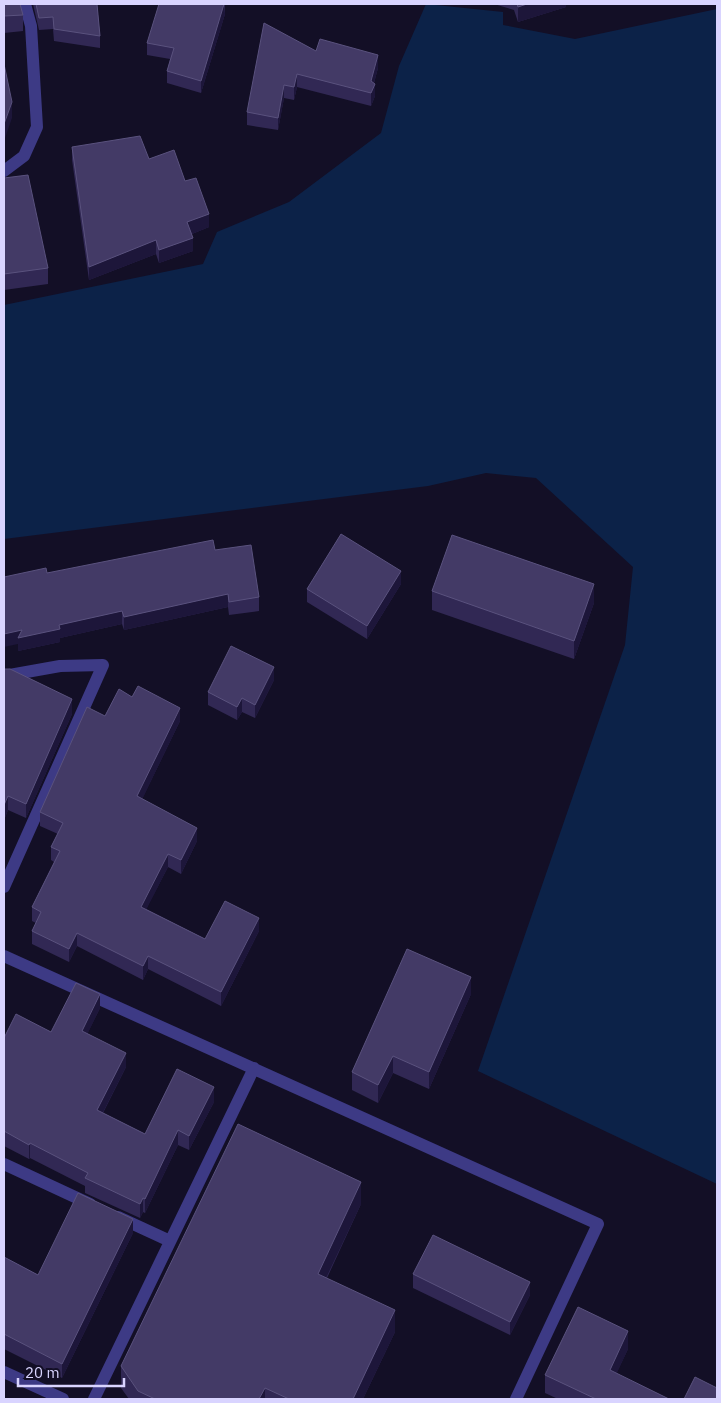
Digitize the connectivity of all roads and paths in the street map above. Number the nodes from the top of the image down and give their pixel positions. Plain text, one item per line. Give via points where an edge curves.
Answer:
1 (25, 4) edge
2 (4, 171) edge
3 (4, 676) edge
4 (4, 887) edge
5 (4, 956) edge
6 (254, 1068) junction
7 (4, 1164) edge
8 (170, 1241) junction
9 (4, 1372) edge
10 (63, 1399) edge
11 (94, 1399) edge
12 (516, 1399) edge

1 - 2 street via 31,26 37,127 24,156
3 - 4 street via 60,666 103,665
5 - 6 street
6 - 8 street
6 - 12 street via 598,1224
7 - 8 street
8 - 11 street
9 - 10 street

